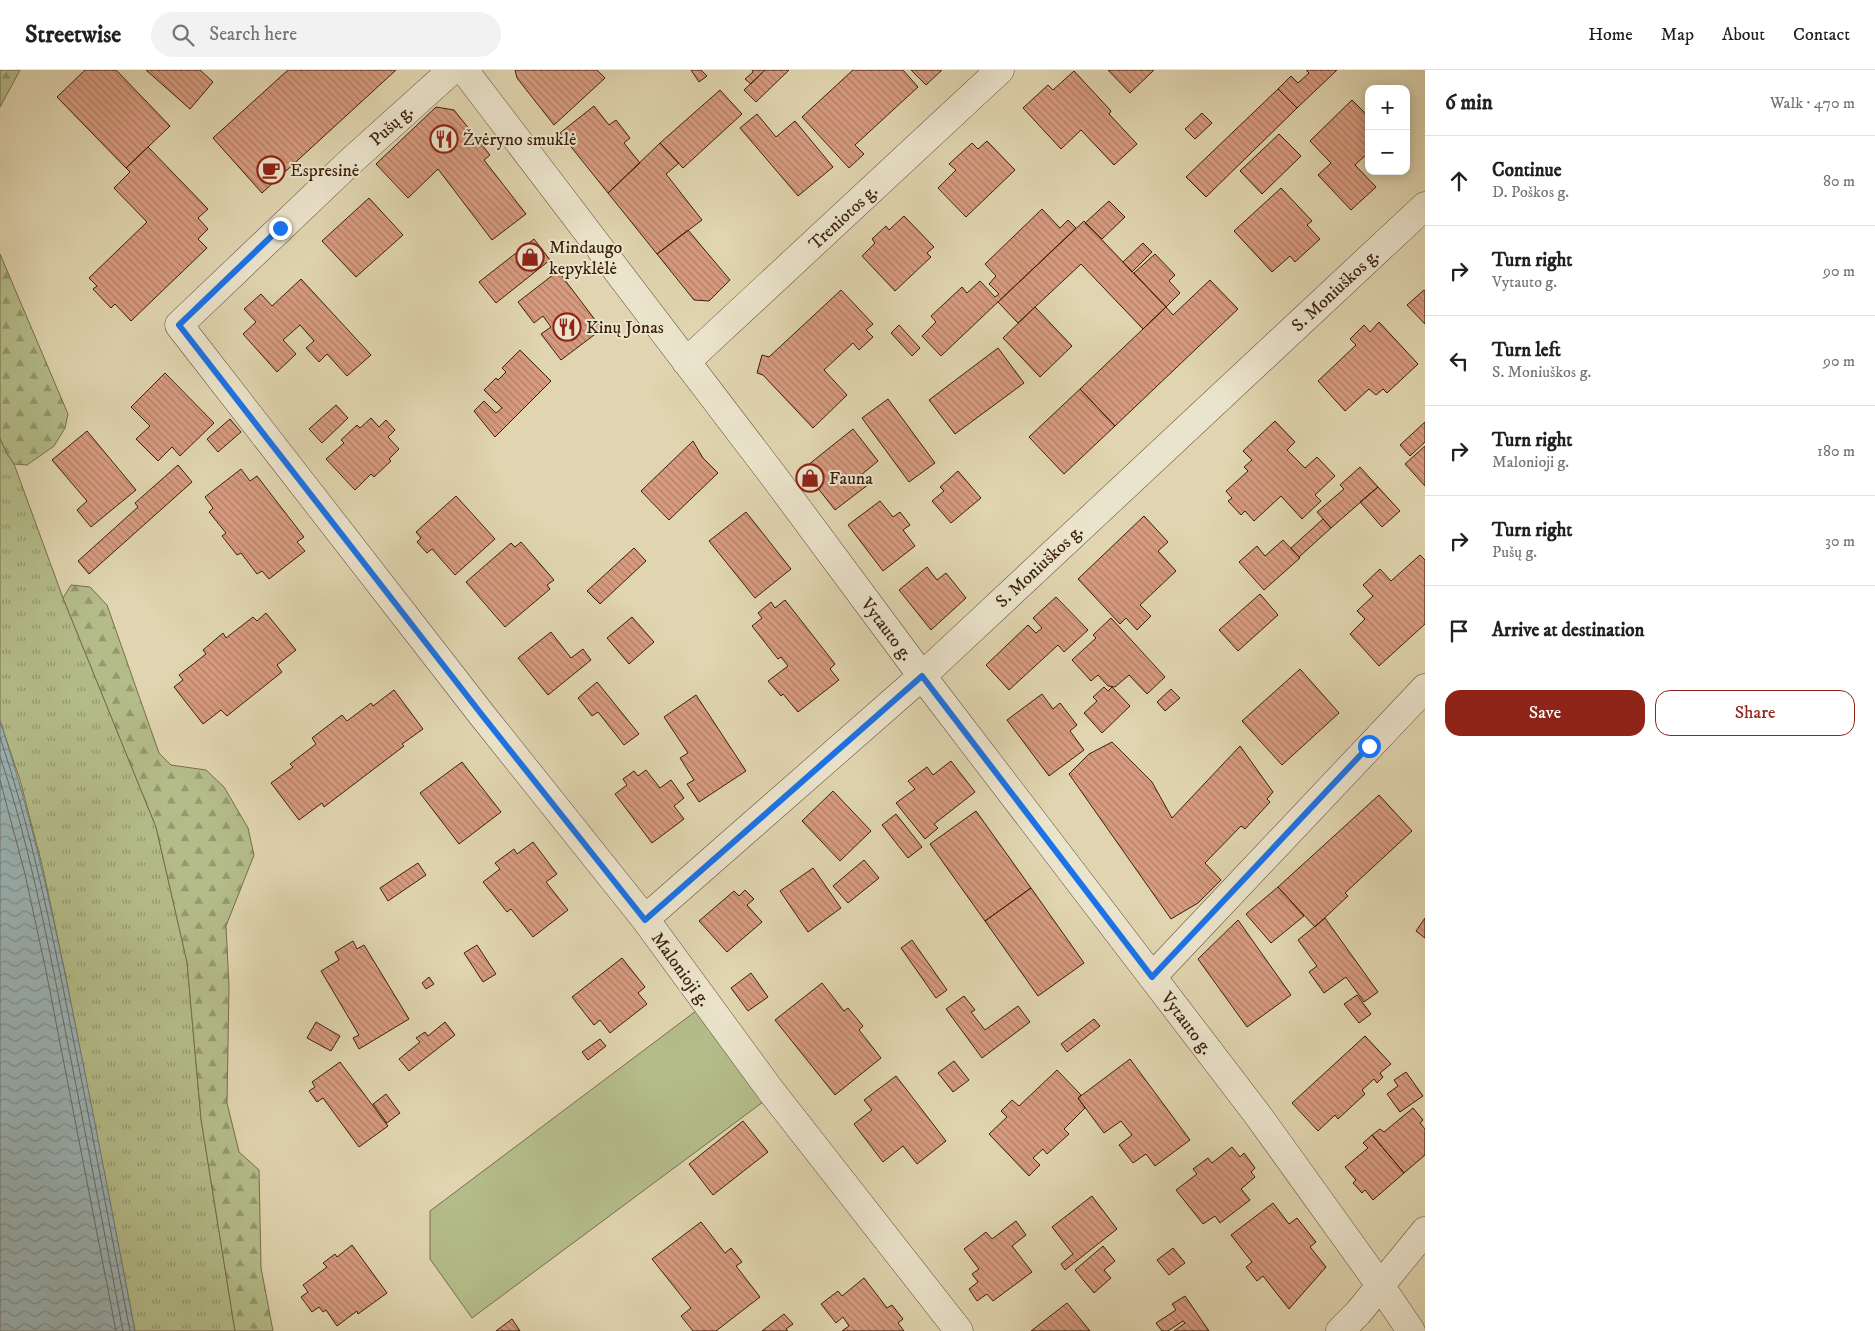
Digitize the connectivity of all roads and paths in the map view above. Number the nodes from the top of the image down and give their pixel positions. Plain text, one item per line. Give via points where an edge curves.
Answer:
1 (452, 70) edge
2 (464, 70) edge
3 (1000, 70) edge
4 (1425, 206) edge
5 (179, 325) joint
6 (686, 362) junction
7 (922, 676) junction
8 (1425, 688) edge
9 (645, 920) junction
10 (1152, 977) junction
11 (1425, 1231) edge
12 (1380, 1285) junction
13 (959, 1331) edge
14 (1340, 1331) edge
15 (1411, 1331) edge

1 - 5 street, Pušų g.
2 - 6 street, Vytauto g.
3 - 6 street, Treniotos g.
4 - 7 street, S. Moniuškos g.
5 - 9 street, Malonioji g.
6 - 7 street, Vytauto g.
7 - 9 street, S. Moniuškos g.
7 - 10 street, Vytauto g.
8 - 10 street
9 - 13 street, Malonioji g. via 771,1091
10 - 12 street, Vytauto g. via 1257,1114
11 - 12 street
12 - 14 street
12 - 15 street, Vytauto g.

